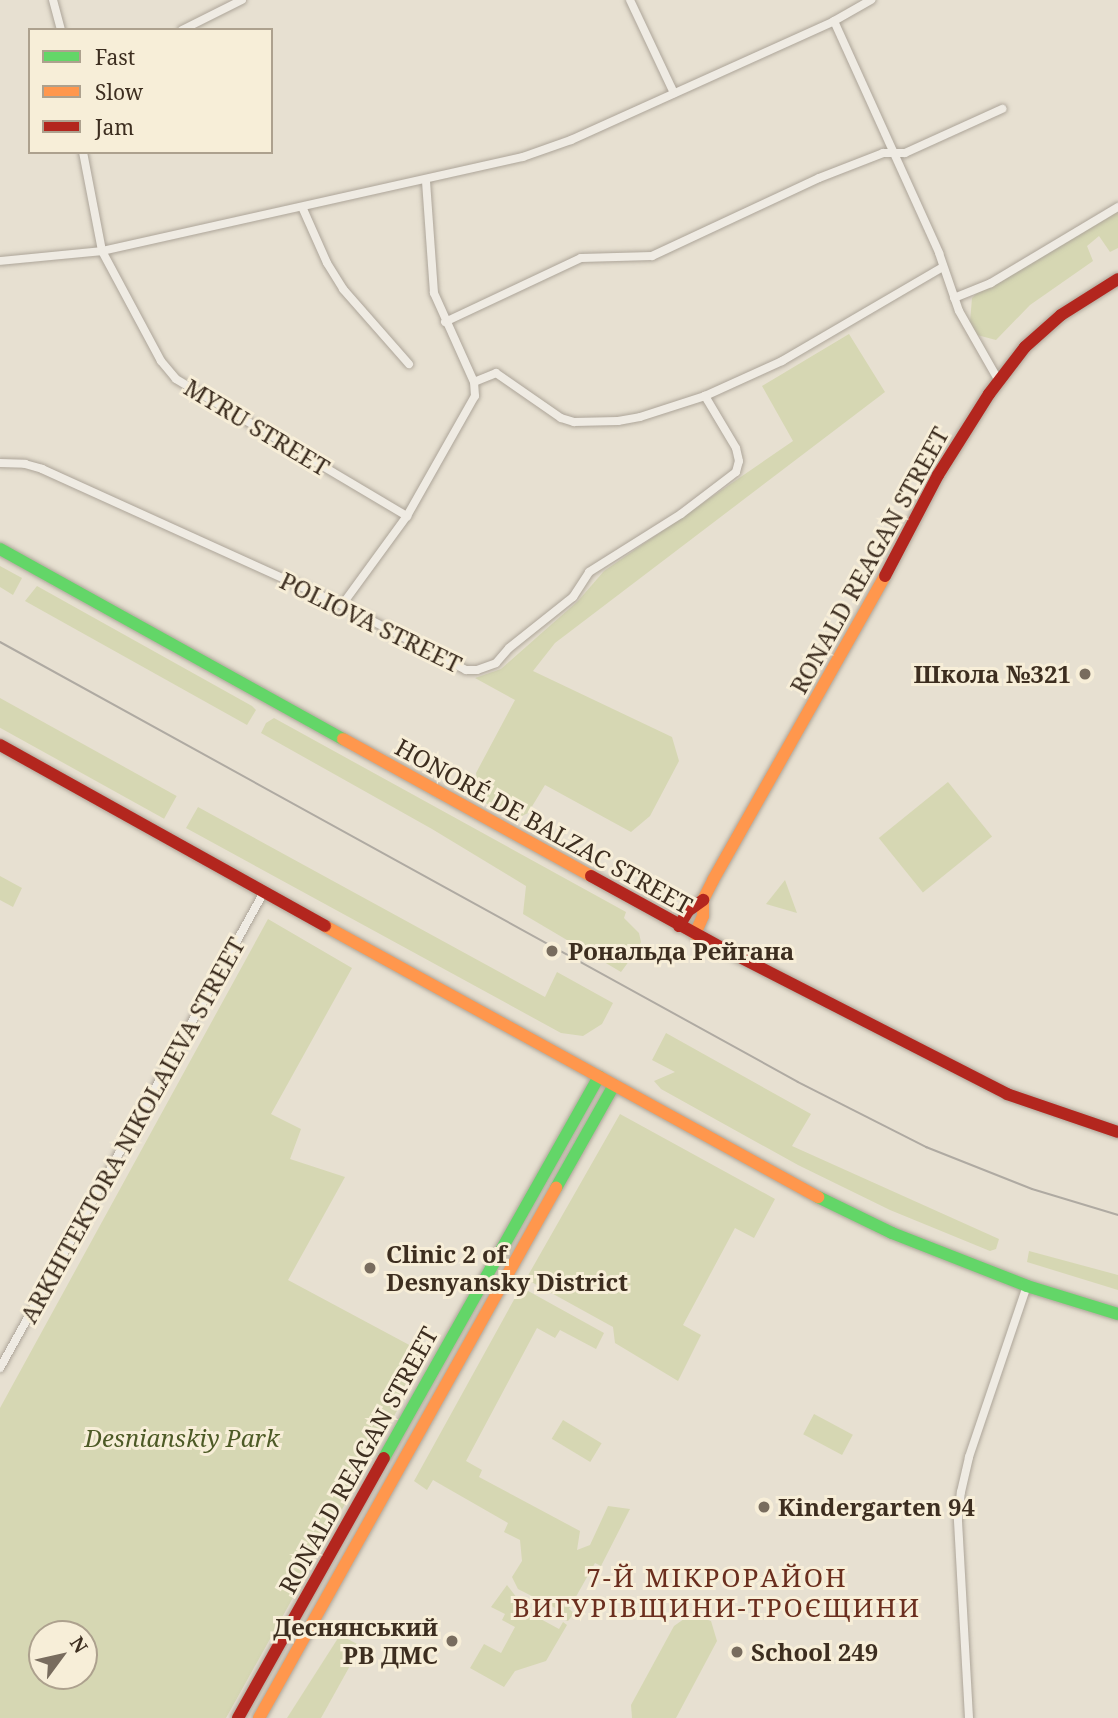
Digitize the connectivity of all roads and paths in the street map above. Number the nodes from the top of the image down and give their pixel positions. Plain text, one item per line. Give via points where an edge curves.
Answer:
1 (53, 0) edge
2 (242, 0) edge
3 (630, 0) edge
4 (871, 0) edge
5 (834, 21) junction
6 (60, 28) edge
7 (186, 28) edge
8 (674, 93) junction
9 (1002, 109) dead end
10 (894, 152) junction
11 (83, 154) edge
12 (426, 181) junction
13 (1118, 207) edge
14 (303, 209) junction
15 (102, 251) junction
16 (0, 261) edge
17 (943, 267) junction
18 (1118, 279) edge
19 (954, 298) junction
20 (445, 321) junction
21 (409, 364) dead end
22 (999, 381) junction
23 (474, 382) junction
24 (705, 396) junction
25 (0, 463) edge
26 (407, 516) junction
27 (0, 549) edge
28 (342, 605) junction
29 (0, 745) edge
30 (264, 892) junction
31 (703, 900) junction
32 (679, 926) junction
33 (695, 934) junction
34 (599, 1076) junction
35 (614, 1085) junction
36 (1118, 1132) edge
37 (1027, 1286) junction
38 (1118, 1314) edge
39 (0, 1368) edge
40 (238, 1718) edge
41 (259, 1718) edge
42 (969, 1718) edge

1 - 6 street
2 - 7 street
3 - 8 street
4 - 5 street
5 - 8 street
5 - 10 street
8 - 12 street via 535,153
9 - 10 street via 905,153
10 - 17 street
10 - 20 street via 819,178 652,256 580,258
11 - 15 street, MYRU STREET
12 - 14 street
12 - 20 street via 430,271
13 - 19 street via 991,283
14 - 15 street
14 - 21 street via 343,289
15 - 16 street
15 - 26 street, MYRU STREET via 155,350 176,379
17 - 19 street
17 - 24 street via 782,361
18 - 22 main road, RONALD REAGAN STREET via 1061,315 1025,347
19 - 22 street
20 - 23 street
22 - 31 main road, RONALD REAGAN STREET via 938,475
23 - 24 street via 496,373 561,418 574,422 640,417
23 - 26 street via 475,396
24 - 28 street, POLIOVA STREET via 736,448 740,461 736,472 681,514 589,572 573,597 496,663 466,670
25 - 28 street, POLIOVA STREET via 42,469
26 - 28 street
27 - 32 main road, HONORÉ DE BALZAC STREET
29 - 30 main road
30 - 34 main road
30 - 39 street, ARKHITEKTORA NIKOLAIEVA STREET
31 - 32 main road, RONALD REAGAN STREET via 688,911
31 - 33 main road, RONALD REAGAN STREET via 703,916
32 - 33 main road, HONORÉ DE BALZAC STREET
33 - 36 main road, HONORÉ DE BALZAC STREET via 1007,1094
34 - 35 main road
34 - 40 main road, RONALD REAGAN STREET
35 - 37 main road via 776,1176 892,1233
35 - 41 main road, RONALD REAGAN STREET
37 - 38 main road
37 - 42 street via 961,1492 958,1520

